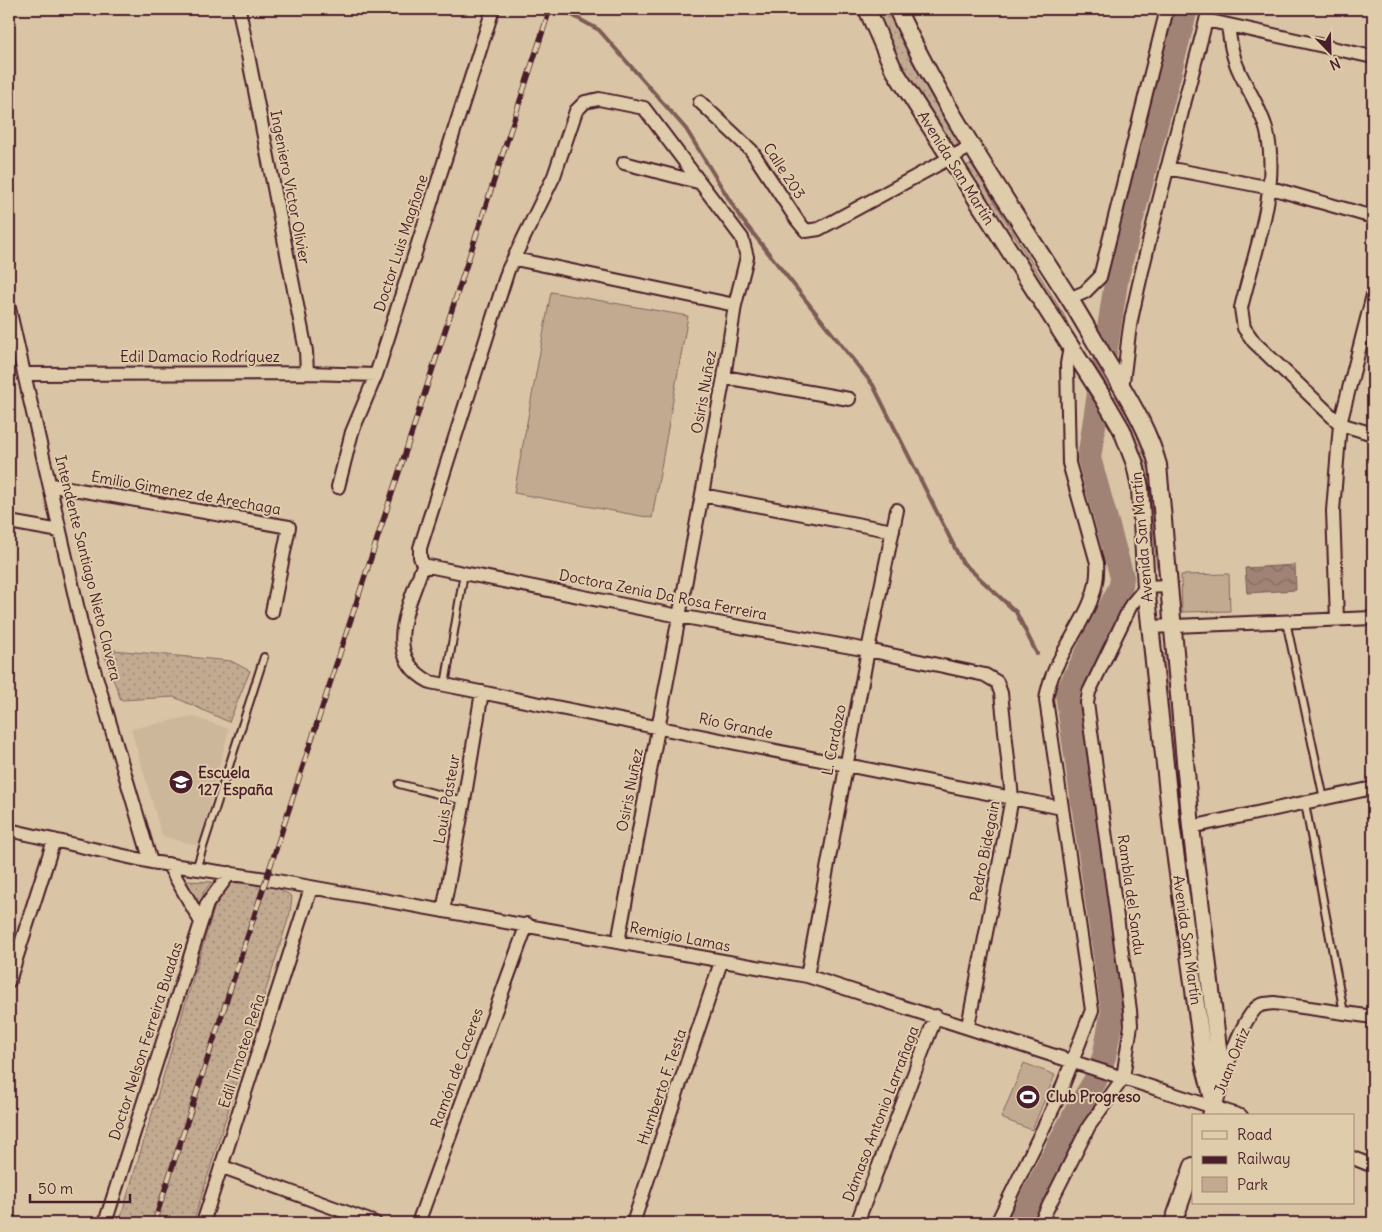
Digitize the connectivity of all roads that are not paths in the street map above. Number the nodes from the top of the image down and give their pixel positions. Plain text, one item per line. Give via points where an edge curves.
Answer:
1 (239, 9) edge
2 (493, 9) edge
3 (867, 9) edge
4 (897, 9) edge
5 (1163, 10) edge
6 (1208, 14) edge
7 (1228, 25) junction
8 (1373, 57) edge
9 (700, 102) dead end
10 (972, 146) junction
11 (950, 159) junction
12 (624, 163) dead end
13 (1167, 168) junction
14 (698, 182) junction
15 (1271, 188) junction
16 (1373, 216) edge
17 (515, 259) junction
18 (1373, 295) edge
19 (1070, 299) junction
20 (735, 304) junction
21 (9, 308) edge
22 (11, 326) edge
23 (1072, 351) junction
24 (307, 373) junction
25 (25, 374) junction
26 (376, 375) junction
27 (724, 377) junction
28 (1122, 386) junction
29 (850, 398) dead end
30 (1340, 424) junction
31 (1373, 434) edge
32 (51, 485) junction
33 (338, 487) dead end
34 (702, 495) junction
35 (897, 510) dead end
36 (9, 522) edge
37 (60, 531) junction
38 (893, 531) junction
39 (424, 565) junction
40 (464, 573) junction
41 (1168, 586) junction
42 (1146, 587) junction
43 (272, 612) dead end
44 (679, 616) junction
45 (1373, 618) edge
46 (1337, 619) junction
47 (1286, 621) junction
48 (1171, 626) junction
49 (1150, 627) junction
50 (868, 650) junction
51 (264, 657) dead end
52 (997, 682) joint
53 (445, 685) junction
54 (482, 692) junction
55 (658, 726) junction
56 (846, 766) junction
57 (399, 784) dead end
58 (1373, 788) edge
59 (1012, 798) junction
60 (1324, 799) junction
61 (464, 801) junction
62 (1305, 803) junction
63 (1062, 808) junction
64 (1191, 827) junction
65 (9, 830) edge
66 (54, 840) junction
67 (151, 862) junction
68 (168, 864) junction
69 (196, 869) junction
70 (230, 873) junction
71 (311, 888) junction
72 (443, 911) junction
73 (201, 922) junction
74 (526, 924) junction
75 (618, 942) junction
76 (721, 962) junction
77 (807, 976) junction
78 (9, 980) edge
79 (1344, 1013) junction
80 (936, 1016) junction
81 (1373, 1017) edge
82 (968, 1026) junction
83 (1075, 1063) junction
84 (1120, 1077) junction
85 (1220, 1083) junction
86 (1213, 1111) edge
87 (1230, 1114) edge
88 (1354, 1158) edge
89 (1373, 1166) edge
90 (223, 1167) junction
91 (1192, 1169) edge
92 (105, 1223) edge
93 (203, 1223) edge
94 (375, 1223) edge
95 (418, 1223) edge
96 (633, 1223) edge
97 (857, 1223) edge
98 (997, 1223) edge
99 (1040, 1223) edge
100 (1173, 1223) edge

1 - 24 street, Ingeniero Víctor Olivier via 306,351
2 - 26 street, Doctor Luis Magñone
3 - 11 street, Avenida San Martín via 893,68
4 - 10 street, Avenida San Martín via 919,57
5 - 19 street via 1100,278 1085,292
6 - 7 street
6 - 13 street
7 - 8 street
7 - 15 street via 1239,71 1267,131
9 - 11 street, Calle 203 via 751,150 806,231 819,229
10 - 11 street
10 - 19 street, Avenida San Martín
11 - 23 street, Avenida San Martín
12 - 14 street
13 - 15 street
13 - 28 street via 1132,313
14 - 17 street, Osiris Nuñez via 644,108 599,98 585,102 576,112 554,176
14 - 20 street, Osiris Nuñez via 742,238 746,249 747,257
15 - 16 street
15 - 30 street via 1240,308 1244,328 1254,342
17 - 20 street
17 - 39 street, Osiris Nuñez via 508,270 420,548
18 - 30 street
19 - 28 street, Avenida San Martín
20 - 27 street, Osiris Nuñez
21 - 22 street, Intendente Santiago Nieto Clavera
22 - 25 street, Intendente Santiago Nieto Clavera
23 - 42 street, Avenida San Martín via 1122,430 1135,464 1140,488
23 - 63 street via 1067,364 1069,463 1098,578 1095,593 1048,687 1046,700
24 - 25 street, Edil Damacio Rodríguez
24 - 26 street, Edil Damacio Rodríguez
25 - 32 street, Intendente Santiago Nieto Clavera
26 - 33 street, Doctor Luis Magñone via 352,432
27 - 29 street
27 - 34 street, Osiris Nuñez
28 - 41 street, Avenida San Martín via 1147,433 1158,464
30 - 31 street
30 - 46 street via 1333,512
32 - 37 street, Intendente Santiago Nieto Clavera
32 - 43 street, Emilio Gimenez de Arechaga via 289,527
34 - 38 street
34 - 44 street, Osiris Nuñez
35 - 38 street, L. Cardozo
36 - 37 street
37 - 67 street, Intendente Santiago Nieto Clavera via 84,636
38 - 50 street, L. Cardozo
39 - 40 street, Doctora Zenia Da Rosa Ferreira
39 - 53 street, Río Grande via 401,639 402,652 418,676
40 - 44 street, Doctora Zenia Da Rosa Ferreira
40 - 53 lane
41 - 42 street
41 - 48 street, Avenida San Martín
42 - 49 street, Avenida San Martín
42 - 84 street, Rambla del Sandu via 1130,605 1089,692 1087,703 1130,1010 1131,1025
44 - 50 street, Doctora Zenia Da Rosa Ferreira
44 - 55 street, Osiris Nuñez
45 - 46 street
46 - 47 street
47 - 48 street
47 - 60 lane
48 - 49 street
48 - 64 street, Avenida San Martín
49 - 86 street, Avenida San Martín via 1172,830
50 - 52 street, Doctora Zenia Da Rosa Ferreira via 985,675
50 - 56 street, L. Cardozo
51 - 69 lane
52 - 59 street, Pedro Bidegain via 1001,693
53 - 54 street, Río Grande
54 - 55 street, Río Grande
54 - 61 street, Louis Pasteur
55 - 56 street, Río Grande
55 - 75 street, Osiris Nuñez
56 - 59 street, Río Grande
56 - 77 street, L. Cardozo
57 - 61 lane
58 - 60 street
59 - 63 street, Río Grande
59 - 82 street, Pedro Bidegain
60 - 62 street
61 - 72 street, Louis Pasteur
62 - 64 street
62 - 79 lane
63 - 83 street via 1092,1010
64 - 85 street, Avenida San Martín
65 - 66 street, Remigio Lamas
66 - 67 street, Remigio Lamas
66 - 78 street
67 - 68 street, Remigio Lamas
68 - 69 street, Remigio Lamas
68 - 73 street
69 - 70 street, Remigio Lamas
70 - 71 street, Remigio Lamas
70 - 73 street, Doctor Nelson Ferreira Buadas via 214,892
71 - 72 street, Remigio Lamas
71 - 90 street, Edil Timoteo Peña
72 - 74 street, Remigio Lamas
73 - 92 street, Doctor Nelson Ferreira Buadas
74 - 75 street, Remigio Lamas
74 - 95 street, Ramón de Caceres
75 - 76 street, Remigio Lamas
76 - 77 street, Remigio Lamas
76 - 96 street, Humberto F. Testa
77 - 80 street, Remigio Lamas
79 - 81 street
79 - 85 street, Juan Ortiz via 1262,1004 1256,1008 1239,1038
80 - 82 street, Remigio Lamas
80 - 97 street, Dámaso Antonio Larrañaga
82 - 83 street, Remigio Lamas
83 - 84 street, Remigio Lamas
83 - 98 street
84 - 86 street, Remigio Lamas
84 - 99 street, Rambla del Sandu via 1089,1126
85 - 86 street, Juan Ortiz
86 - 87 street, Remigio Lamas
88 - 89 street
90 - 93 street, Edil Timoteo Peña
90 - 94 street
91 - 100 street

